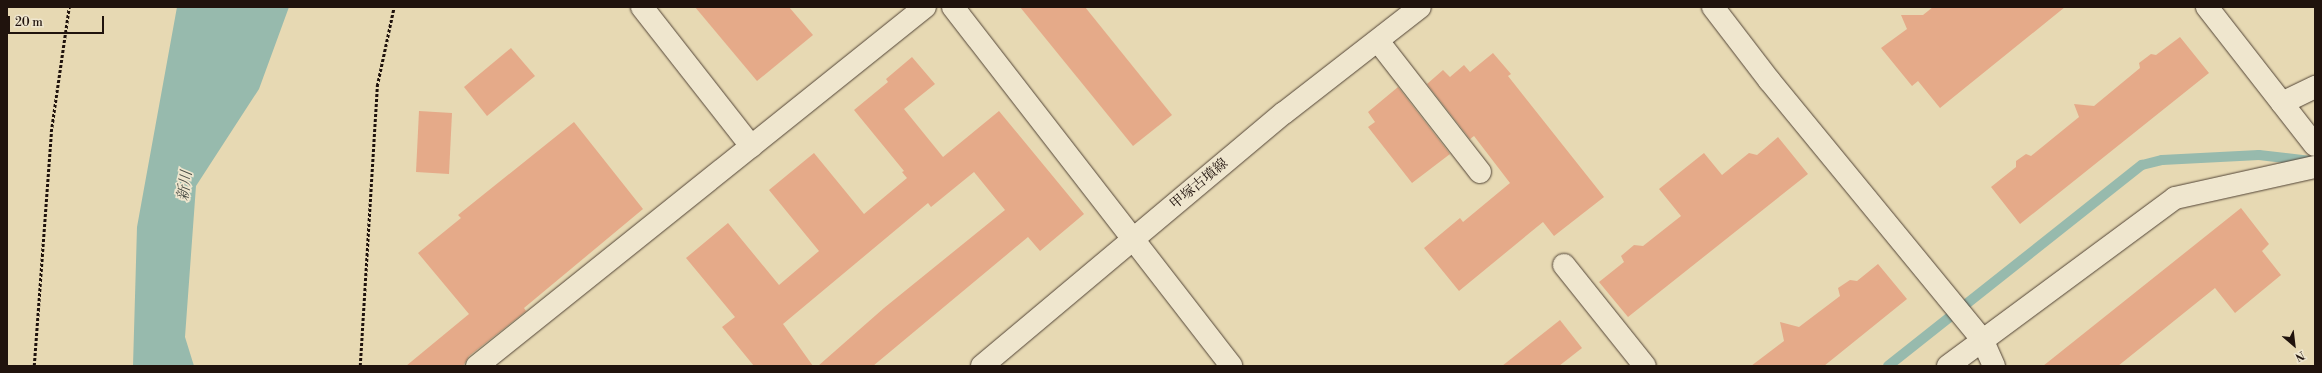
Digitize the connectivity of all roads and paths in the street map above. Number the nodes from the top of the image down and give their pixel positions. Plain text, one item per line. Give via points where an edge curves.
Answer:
1 (69, 7) edge
2 (394, 7) edge
3 (642, 7) edge
4 (925, 7) edge
5 (953, 7) edge
6 (1420, 7) edge
7 (1713, 7) edge
8 (2207, 7) edge
9 (1378, 41) junction
10 (2315, 87) edge
11 (2282, 103) junction
12 (2315, 145) edge
13 (750, 146) junction
14 (2315, 167) edge
15 (1480, 172) dead end
16 (1132, 240) junction
17 (1564, 265) dead end
18 (1982, 339) junction
19 (34, 366) edge
20 (360, 366) edge
21 (477, 366) edge
22 (982, 366) edge
23 (1231, 366) edge
24 (1645, 366) edge
25 (1948, 366) edge
26 (1994, 366) edge

1 - 19 path via 51,132
2 - 20 path via 377,86
3 - 13 street
4 - 13 street
5 - 16 street
6 - 9 street, 甲塚古墳線
7 - 18 street via 1769,80
8 - 11 street
9 - 15 street
9 - 16 street, 甲塚古墳線 via 1284,113
10 - 11 street
11 - 12 street
13 - 21 street
14 - 18 street via 2176,198
16 - 22 street, 甲塚古墳線
16 - 23 street
17 - 24 street
18 - 25 street
18 - 26 street

